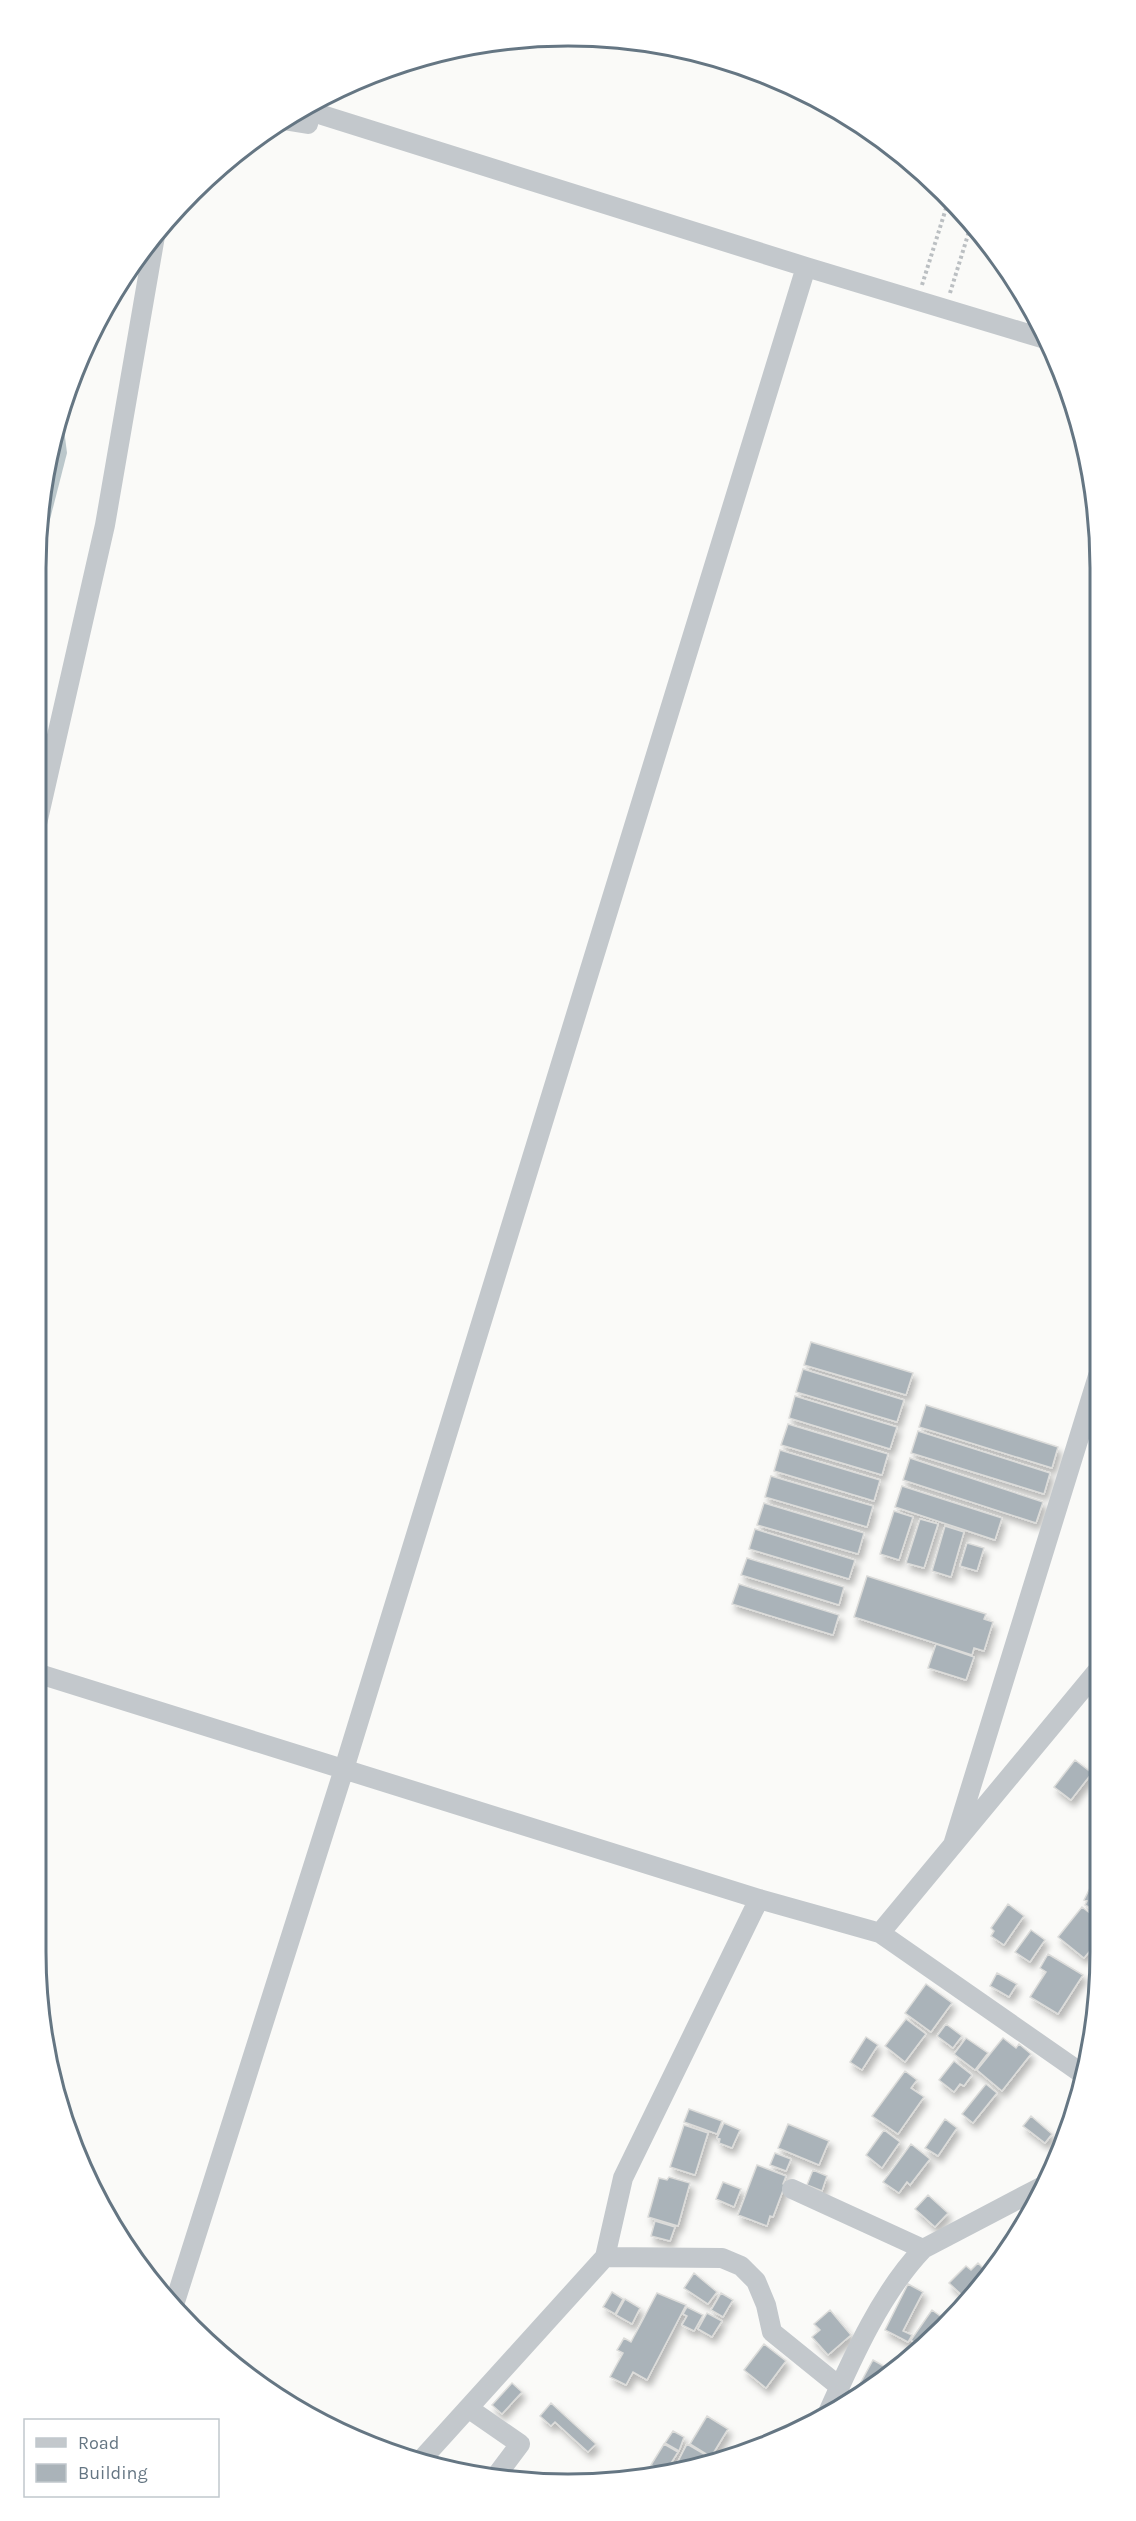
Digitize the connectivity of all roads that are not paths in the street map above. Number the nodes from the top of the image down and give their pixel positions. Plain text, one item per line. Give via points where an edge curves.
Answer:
1 (313, 113) edge
2 (307, 116) edge
3 (297, 122) edge
4 (152, 254) edge
5 (806, 267) junction
6 (1036, 336) edge
7 (46, 784) edge
8 (1090, 1402) edge
9 (46, 1675) edge
10 (1090, 1680) edge
11 (344, 1769) junction
12 (953, 1845) junction
13 (759, 1899) junction
14 (880, 1933) junction
15 (1076, 2069) edge
16 (792, 2189) dead end
17 (1032, 2192) edge
18 (923, 2249) junction
19 (605, 2257) junction
20 (176, 2297) edge
21 (840, 2387) junction
22 (833, 2403) edge
23 (468, 2408) junction
24 (426, 2455) edge
25 (500, 2470) edge

1 - 5 street
2 - 3 street via 308,124
4 - 7 street via 105,525
5 - 6 street
5 - 11 street
8 - 12 street
9 - 11 street
10 - 12 street
11 - 13 street
11 - 20 street
12 - 14 street
13 - 14 street
13 - 19 street via 623,2178
14 - 15 street
16 - 18 street
17 - 18 street
18 - 21 street via 909,2264 863,2337
19 - 21 street via 722,2258 741,2266 756,2281 772,2332
19 - 23 street
21 - 22 street
23 - 24 street
23 - 25 street via 520,2444

